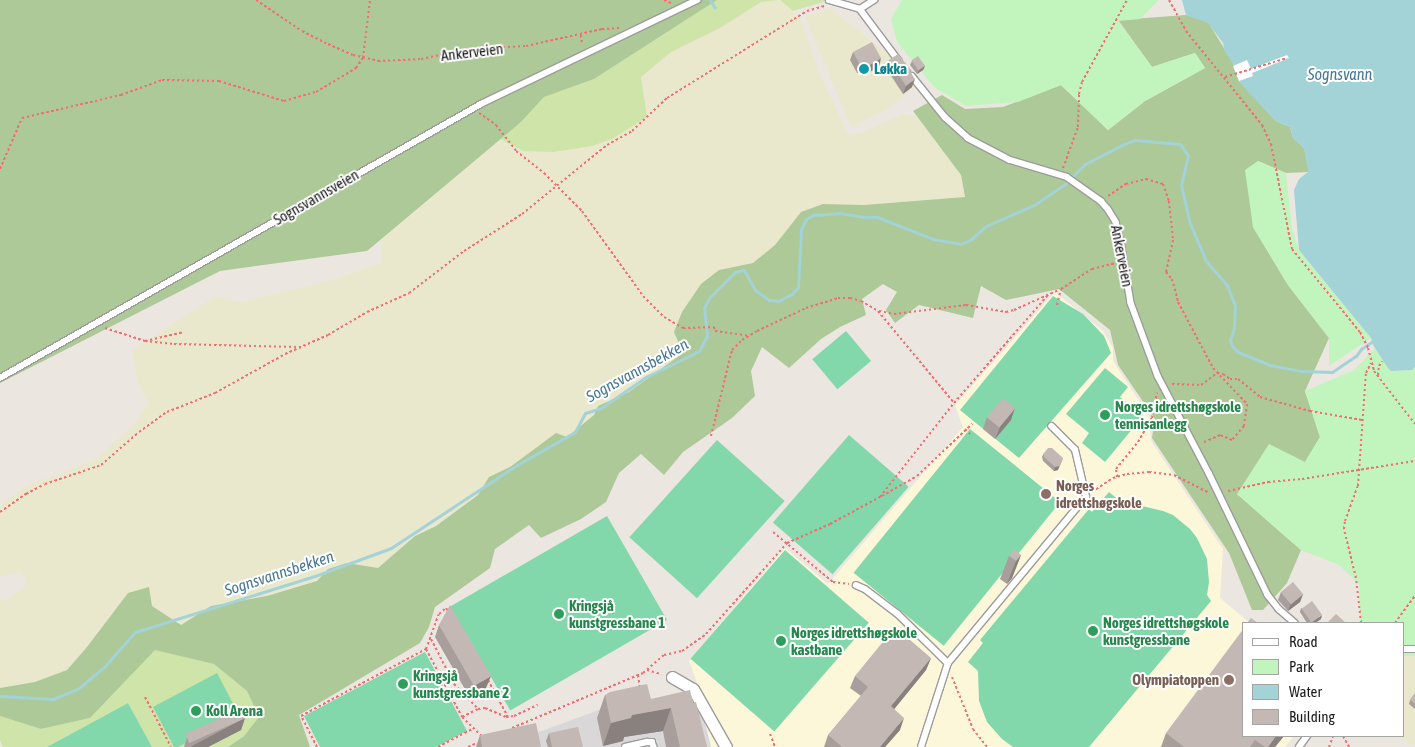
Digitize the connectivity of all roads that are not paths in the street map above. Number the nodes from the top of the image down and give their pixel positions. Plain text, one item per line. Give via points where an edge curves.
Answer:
1 (697, 0) edge
2 (829, 0) edge
3 (874, 0) edge
4 (860, 9) junction
5 (904, 66) edge
6 (910, 73) edge
7 (0, 378) edge
8 (1052, 427) dead end
9 (856, 586) road end
10 (1294, 622) edge
11 (947, 665) junction
12 (672, 677) road end
13 (625, 747) edge
14 (654, 747) edge
15 (726, 747) edge
16 (921, 747) edge

1 - 7 lane, Sognsvannsveien via 474,108
2 - 4 lane
3 - 4 lane
4 - 5 lane
6 - 10 lane, Ankerveien via 944,117 968,138 1010,160 1067,178 1101,200 1116,222 1131,303 1147,350 1268,595
8 - 11 lane via 1075,450 1086,497
9 - 11 lane via 866,589 898,614
11 - 16 lane
12 - 15 street via 693,689
13 - 14 lane via 647,742 652,742

